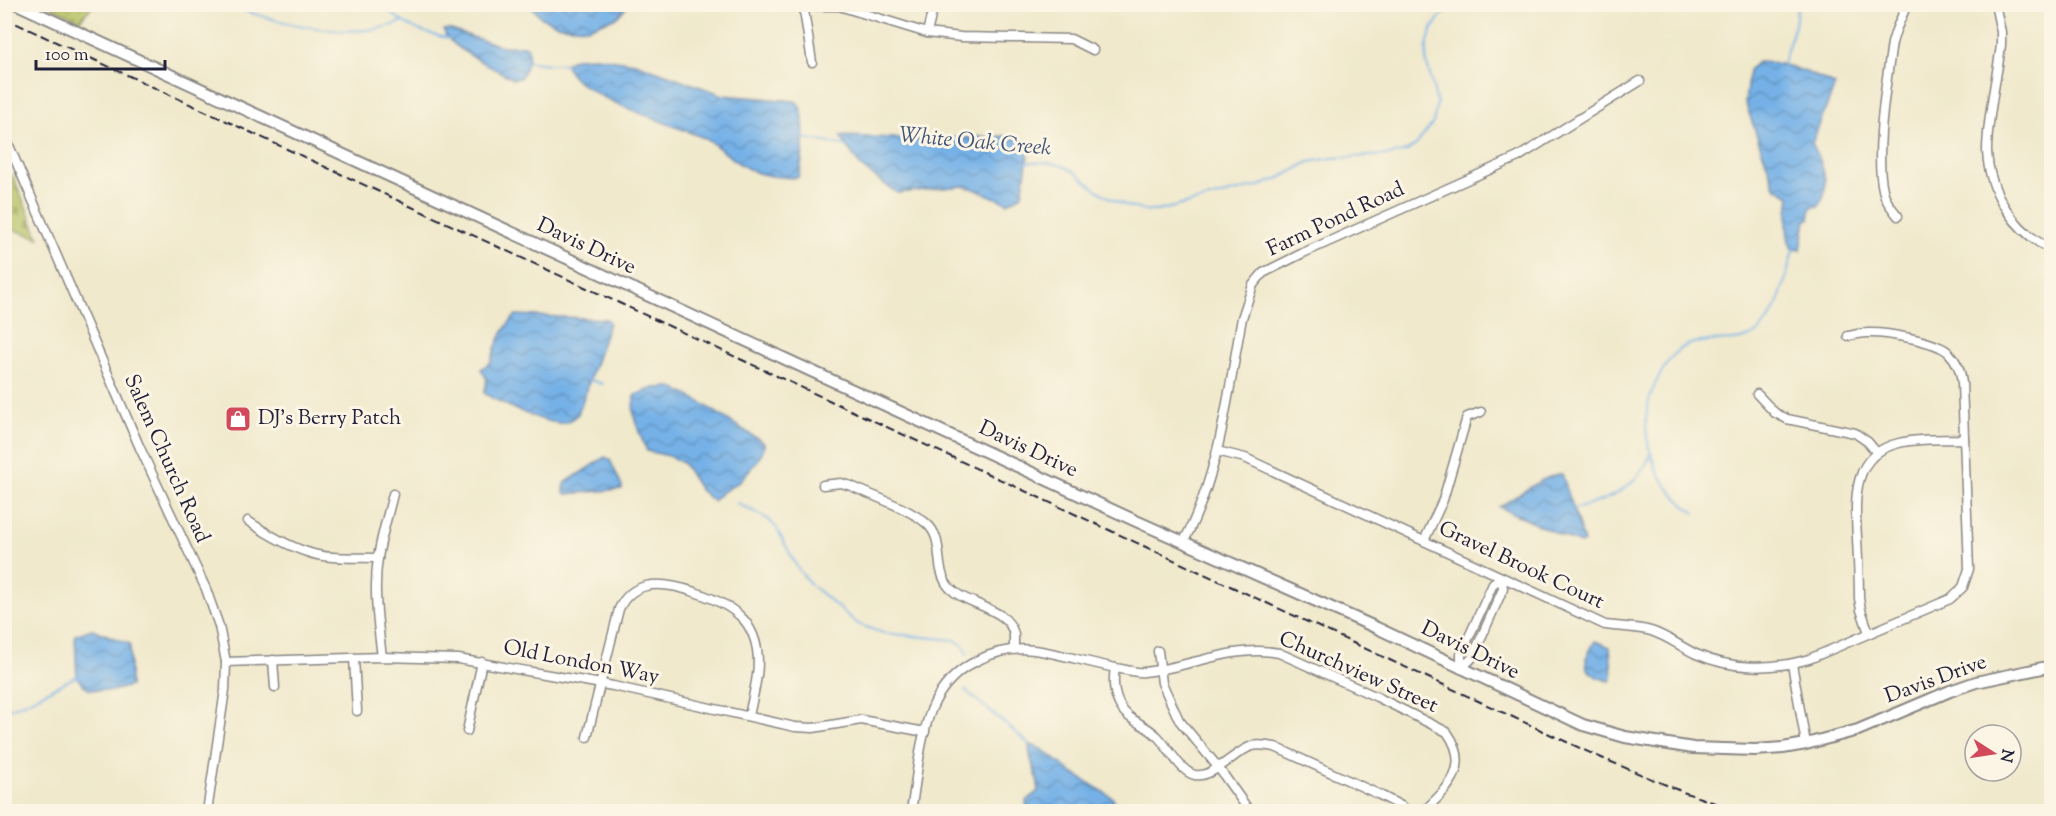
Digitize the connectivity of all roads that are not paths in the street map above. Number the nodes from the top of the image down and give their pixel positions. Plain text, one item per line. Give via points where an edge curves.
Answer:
1 (17, 4) edge
2 (934, 4) edge
3 (1907, 4) edge
4 (1995, 4) edge
5 (803, 5) edge
6 (927, 33) junction
7 (1093, 50) dead end
8 (812, 62) dead end
9 (1640, 81) dead end
10 (4, 134) edge
11 (1898, 216) dead end
12 (2052, 250) edge
13 (1848, 336) dead end
14 (1757, 394) dead end
15 (1481, 412) dead end
16 (1964, 439) junction
17 (1217, 451) junction
18 (1877, 453) junction
19 (823, 485) dead end
20 (393, 494) dead end
21 (248, 521) dead end
22 (1424, 541) junction
23 (1183, 543) junction
24 (378, 558) junction
25 (1502, 578) junction
26 (1869, 633) junction
27 (1014, 649) junction
28 (1158, 651) dead end
29 (382, 657) junction
30 (354, 658) junction
31 (273, 660) junction
32 (226, 662) junction
33 (482, 662) junction
34 (1792, 664) junction
35 (2052, 666) edge
36 (1115, 668) junction
37 (1160, 669) junction
38 (1461, 669) junction
39 (601, 683) junction
40 (275, 687) dead end
41 (357, 711) dead end
42 (749, 716) junction
43 (467, 731) dead end
44 (925, 732) junction
45 (587, 737) dead end
46 (1806, 744) junction
47 (1218, 767) junction
48 (911, 811) edge
49 (207, 812) edge
50 (1250, 812) edge
51 (1409, 812) edge
52 (1423, 812) edge

1 - 23 main road, Davis Drive
2 - 6 street
3 - 11 street via 1892,43 1880,151 1886,200
4 - 12 street via 2001,45 1988,135 1990,171 1999,198 2011,217 2031,238
5 - 6 street via 839,6
5 - 8 street
6 - 7 street via 1071,39
9 - 17 street, Farm Pond Road via 1518,157 1263,273 1254,285 1242,318
10 - 32 street, Salem Church Road via 140,448 206,589
13 - 16 street, Gravel Brook Court via 1886,334 1937,346 1950,354 1961,375
14 - 18 street via 1775,413 1787,419 1855,433
15 - 22 street via 1467,417 1443,500
16 - 18 street via 1898,443
16 - 26 street, Gravel Brook Court via 1970,561 1963,587 1950,599
17 - 22 street, Gravel Brook Court via 1245,458
17 - 23 street, Farm Pond Road via 1200,506
18 - 26 street via 1860,475 1855,500 1859,598
19 - 27 street via 851,486 927,524 937,538 940,569 947,585 1005,621 1014,634
20 - 24 street
21 - 24 street via 308,553
22 - 25 street, Gravel Brook Court
23 - 38 main road, Davis Drive
24 - 29 street via 376,607
25 - 34 street, Gravel Brook Court via 1605,625 1648,630 1707,658 1750,667
25 - 38 street via 1493,584 1461,654
26 - 34 street, Gravel Brook Court
27 - 36 street, Churchview Street
27 - 44 street, Churchview Street via 981,659 958,674 933,708
28 - 37 street
29 - 30 street, Old London Way
29 - 33 street, Old London Way
30 - 31 street, Old London Way
30 - 41 street
31 - 32 street, Old London Way
31 - 40 street
32 - 49 street, Salem Church Road
33 - 39 street, Old London Way
33 - 43 street
34 - 46 street
35 - 46 main road, Davis Drive via 1976,682 1858,730
36 - 37 street, Churchview Street via 1142,672
36 - 47 street via 1115,693 1126,714 1157,735 1186,770 1195,775
37 - 47 street via 1179,720
37 - 52 street, Churchview Street via 1242,652 1279,653 1429,722 1447,732 1458,762 1450,784
38 - 46 main road, Davis Drive via 1566,718 1625,737 1724,750
39 - 42 street, Old London Way
39 - 42 street via 623,600 645,586 681,589 725,605 749,627 758,662
39 - 45 street
42 - 44 street, Old London Way via 795,727 861,720
44 - 48 street, Churchview Street
47 - 50 street
47 - 51 street via 1250,746 1275,747

